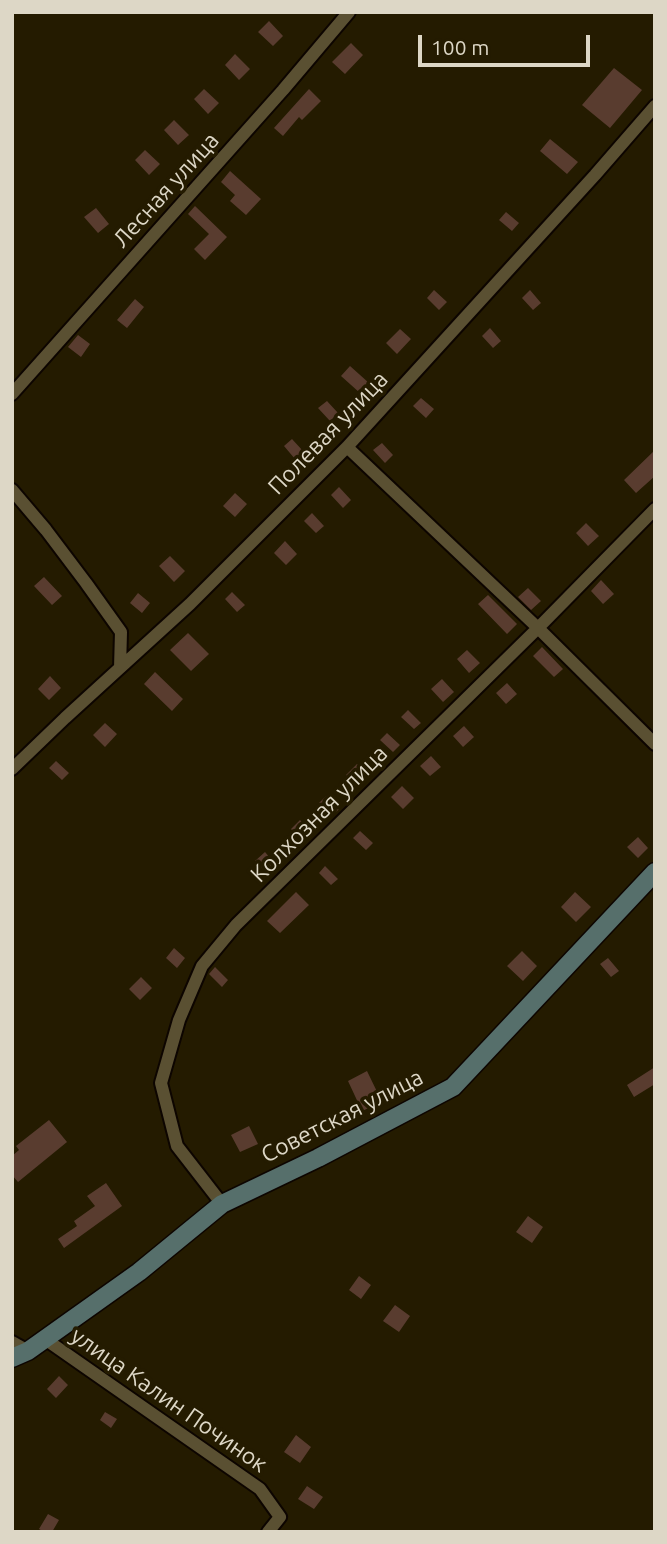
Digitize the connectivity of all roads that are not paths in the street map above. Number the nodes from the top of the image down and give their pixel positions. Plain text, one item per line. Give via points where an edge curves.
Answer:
1 (349, 12) edge
2 (655, 106) edge
3 (12, 394) edge
4 (347, 447) junction
5 (12, 491) edge
6 (655, 509) edge
7 (538, 628) junction
8 (120, 668) junction
9 (655, 744) edge
10 (12, 769) edge
11 (655, 872) edge
12 (222, 1204) junction
13 (45, 1339) junction
14 (12, 1342) edge
15 (20, 1354) edge
16 (268, 1532) edge

1 - 3 street, Лесная улица
2 - 4 street, Полевая улица
4 - 7 street
4 - 8 street, Полевая улица
5 - 8 street via 121,632
6 - 7 street, Колхозная улица
7 - 9 street
7 - 12 street, Колхозная улица via 236,925 202,966 179,1020 161,1083 177,1146
8 - 10 street, Полевая улица
11 - 12 street, Советская улица via 453,1087
12 - 13 street, Советская улица via 139,1272
13 - 15 street, Советская улица
13 - 16 street, улица Калин Починок via 260,1489 280,1517
14 - 15 street

